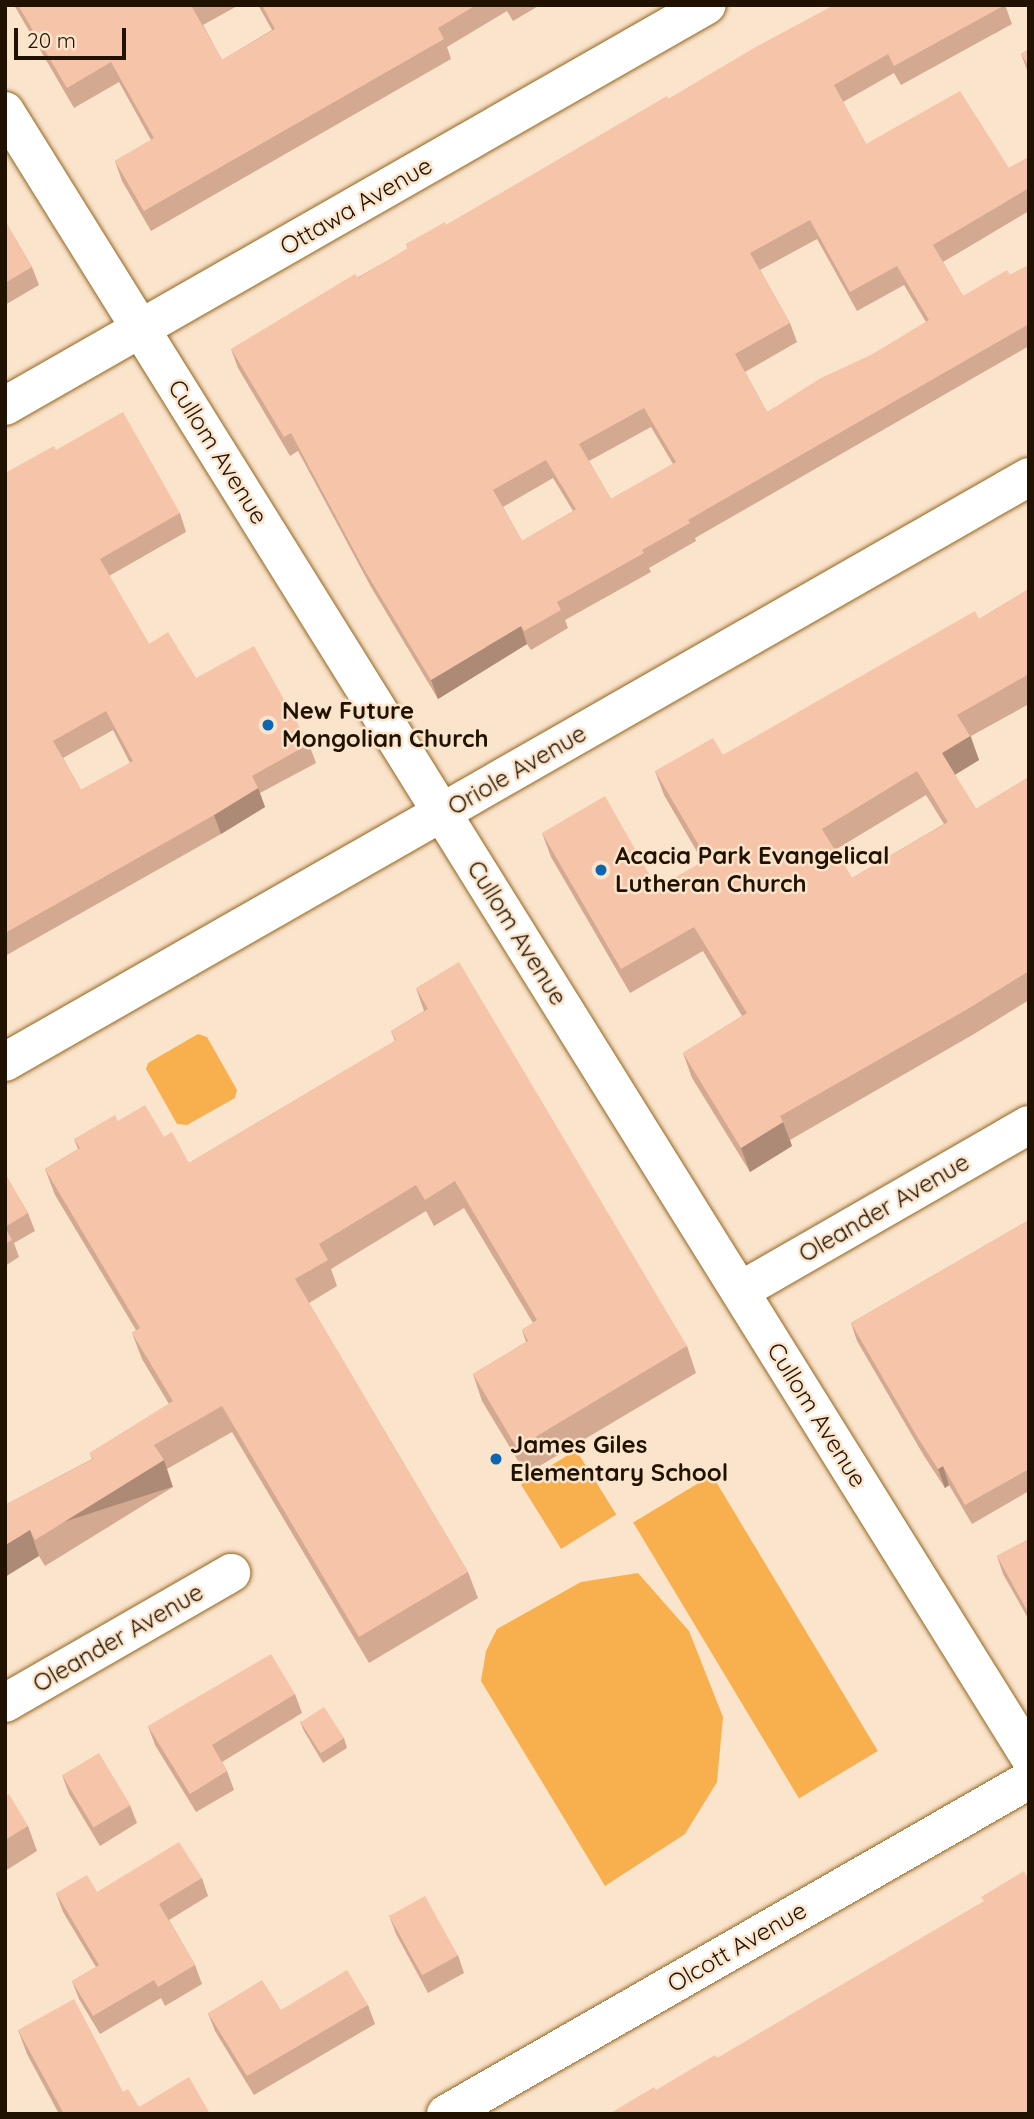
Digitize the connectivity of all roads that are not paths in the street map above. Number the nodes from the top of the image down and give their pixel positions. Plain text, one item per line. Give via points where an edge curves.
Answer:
1 (707, 5) edge
2 (5, 111) edge
3 (141, 329) junction
4 (5, 406) edge
5 (1029, 477) edge
6 (442, 813) junction
7 (5, 1062) edge
8 (1029, 1125) edge
9 (740, 1291) junction
10 (231, 1573) dead end
11 (5, 1703) edge
12 (1029, 1756) edge
13 (1029, 1780) edge
14 (446, 2114) edge

1 - 3 street, Ottawa Avenue
2 - 3 street, Cullom Avenue
3 - 4 street, Ottawa Avenue
3 - 6 street, Cullom Avenue
5 - 6 street, Oriole Avenue
6 - 7 street, Oriole Avenue
6 - 9 street, Cullom Avenue
8 - 9 street, Oleander Avenue
9 - 12 street, Cullom Avenue
10 - 11 street, Oleander Avenue
13 - 14 street, Olcott Avenue

